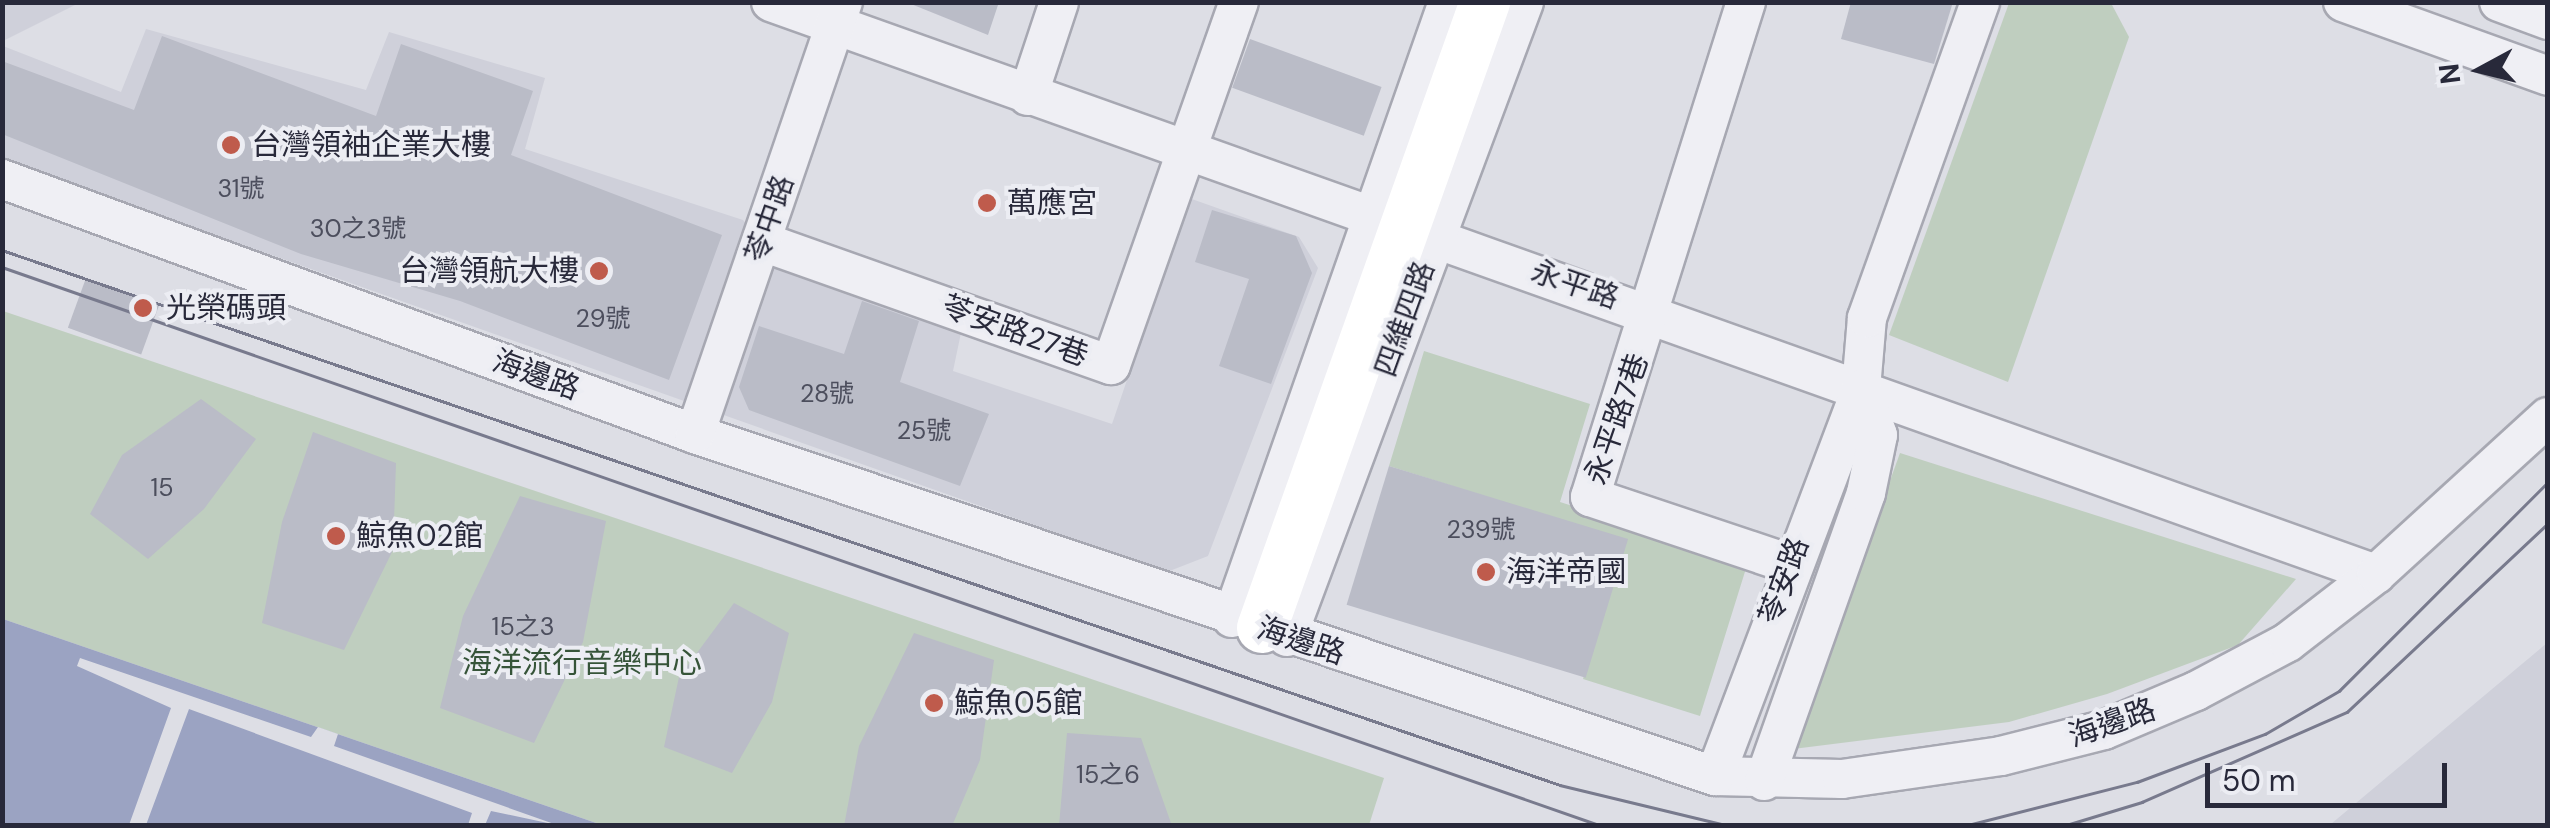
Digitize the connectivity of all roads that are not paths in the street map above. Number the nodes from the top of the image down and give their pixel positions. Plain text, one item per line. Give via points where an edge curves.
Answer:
1 (771, 2) edge
2 (1060, 2) edge
3 (1239, 2) edge
4 (1448, 2) edge
5 (1485, 2) edge
6 (1524, 2) edge
7 (1746, 2) edge
8 (1980, 2) edge
9 (2343, 2) edge
10 (2499, 2) edge
11 (839, 14) edge
12 (2548, 20) edge
13 (2548, 76) edge
14 (1028, 96) junction
15 (1187, 154) junction
16 (2, 179) edge
17 (1404, 229) junction
18 (763, 242) junction
19 (1653, 312) junction
20 (1861, 390) junction
21 (2548, 417) edge
22 (695, 434) junction
23 (1790, 564) junction
24 (2376, 574) junction
25 (1260, 628) junction
26 (1715, 776) junction
27 (1764, 781) junction

1 - 11 street, 永平路
2 - 14 street
3 - 15 street
4 - 17 street, 四維四路
5 - 17 main road, 四維四路
6 - 17 street, 四維四路
7 - 19 street
8 - 20 street, 苓安路 via 1867,318
9 - 13 street
10 - 12 street
11 - 14 street, 永平路
11 - 18 street, 苓中路
14 - 15 street, 永平路
15 - 17 street, 永平路
15 - 18 street, 苓安路27巷 via 1111,365
16 - 22 street, 海邊路
17 - 19 street, 永平路
17 - 25 main road, 四維四路
18 - 22 street, 苓中路
19 - 20 street, 永平路
19 - 23 street, 永平路7巷 via 1590,497
20 - 23 street, 苓安路
20 - 24 street, 永平路
20 - 27 street, 苓安路 via 1878,435 1866,493
21 - 24 street, 海邊路
22 - 25 street, 海邊路
23 - 26 street, 苓安路
24 - 27 street, 海邊路 via 2288,642 2104,730 1923,768
25 - 26 street, 海邊路
26 - 27 street, 海邊路

